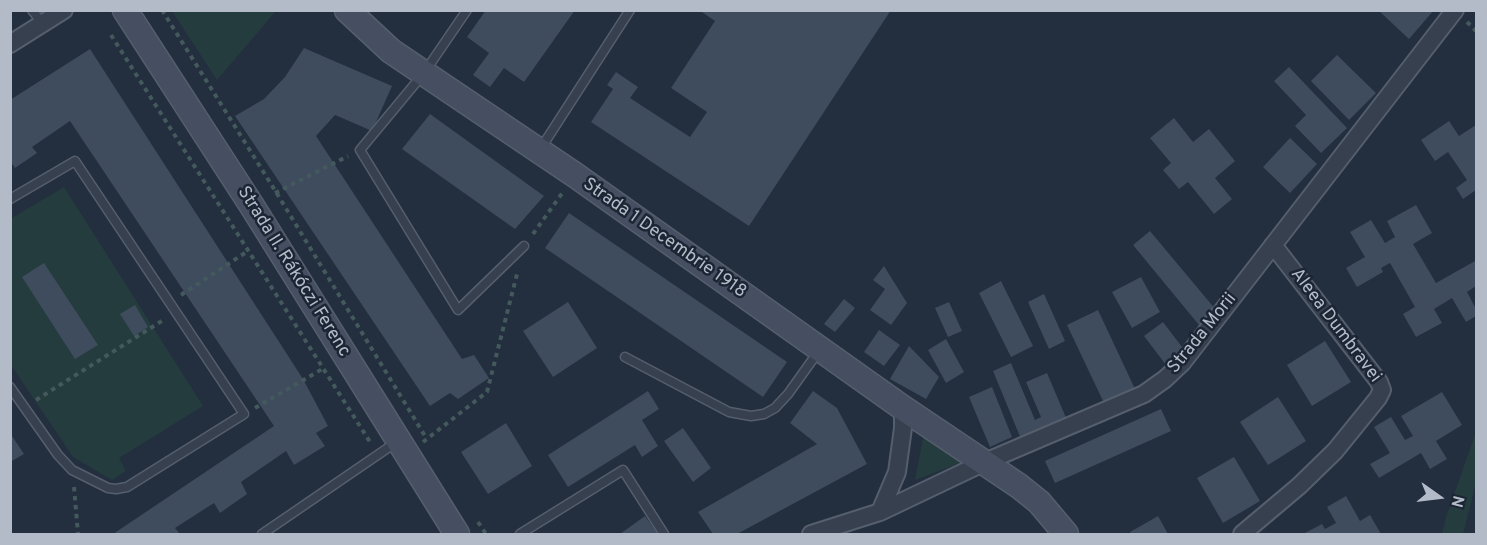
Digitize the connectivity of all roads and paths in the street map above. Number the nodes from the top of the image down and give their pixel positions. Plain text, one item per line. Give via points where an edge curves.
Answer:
1 (32, 10) edge
2 (64, 10) edge
3 (125, 10) edge
4 (162, 10) edge
5 (347, 10) edge
6 (467, 10) edge
7 (1455, 10) edge
8 (630, 11) edge
9 (43, 24) junction
10 (111, 35) dead end
11 (10, 44) edge
12 (424, 73) junction
13 (360, 150) junction
14 (539, 151) junction
15 (575, 176) junction
16 (276, 192) junction
17 (10, 199) edge
18 (252, 206) junction
19 (1273, 245) junction
20 (524, 246) junction
21 (248, 251) junction
22 (170, 303) junction
23 (176, 313) junction
24 (820, 350) junction
25 (345, 355) junction
26 (625, 357) dead end
27 (323, 369) junction
28 (10, 387) edge
29 (25, 407) junction
30 (903, 408) junction
31 (244, 414) junction
32 (427, 439) junction
33 (402, 448) junction
34 (433, 449) dead end
35 (378, 454) junction
36 (986, 462) junction
37 (72, 470) junction
38 (879, 512) junction
39 (474, 515) dead end
40 (78, 534) edge
41 (262, 534) edge
42 (457, 534) edge
43 (486, 534) edge
44 (520, 534) edge
45 (664, 534) edge
46 (811, 534) edge
47 (1066, 534) edge
48 (1242, 534) edge

1 - 9 lane
2 - 9 street
3 - 18 main road, Strada II. Rákóczi Ferenc
4 - 16 path
5 - 12 main road, Strada 1 Decembrie 1918 via 391,51
6 - 12 lane
7 - 19 street, Strada Morii
8 - 14 lane
9 - 11 street
10 - 21 path
12 - 13 lane
12 - 14 main road, Strada 1 Decembrie 1918
13 - 16 path
13 - 20 lane via 458,310
14 - 15 main road, Strada 1 Decembrie 1918
15 - 20 path
15 - 24 main road, Strada 1 Decembrie 1918
16 - 18 path
16 - 32 path
17 - 22 lane via 75,161
18 - 25 main road, Strada II. Rákóczi Ferenc
19 - 36 street, Strada Morii via 1182,363 1165,379 1144,394
19 - 48 street, Aleea Dumbravei via 1382,390 1335,451
20 - 32 path via 487,392
21 - 22 path
21 - 27 path
22 - 23 lane
23 - 29 path
23 - 31 lane
24 - 26 lane via 775,408 751,416 729,412
24 - 30 main road, Strada 1 Decembrie 1918
25 - 27 path
25 - 33 main road, Strada II. Rákóczi Ferenc
27 - 31 path
27 - 35 path
28 - 29 lane
29 - 37 lane
30 - 36 main road, Strada 1 Decembrie 1918
30 - 38 street via 897,472
31 - 37 lane via 127,487 108,488
32 - 33 path
32 - 34 path
33 - 35 lane
33 - 42 main road, Strada II. Rákóczi Ferenc
35 - 41 lane
36 - 38 street, Strada Morii
36 - 47 main road, Strada 1 Decembrie 1918 via 1039,502
37 - 40 path
38 - 46 street, Strada Morii
39 - 43 path
44 - 45 lane via 623,470

